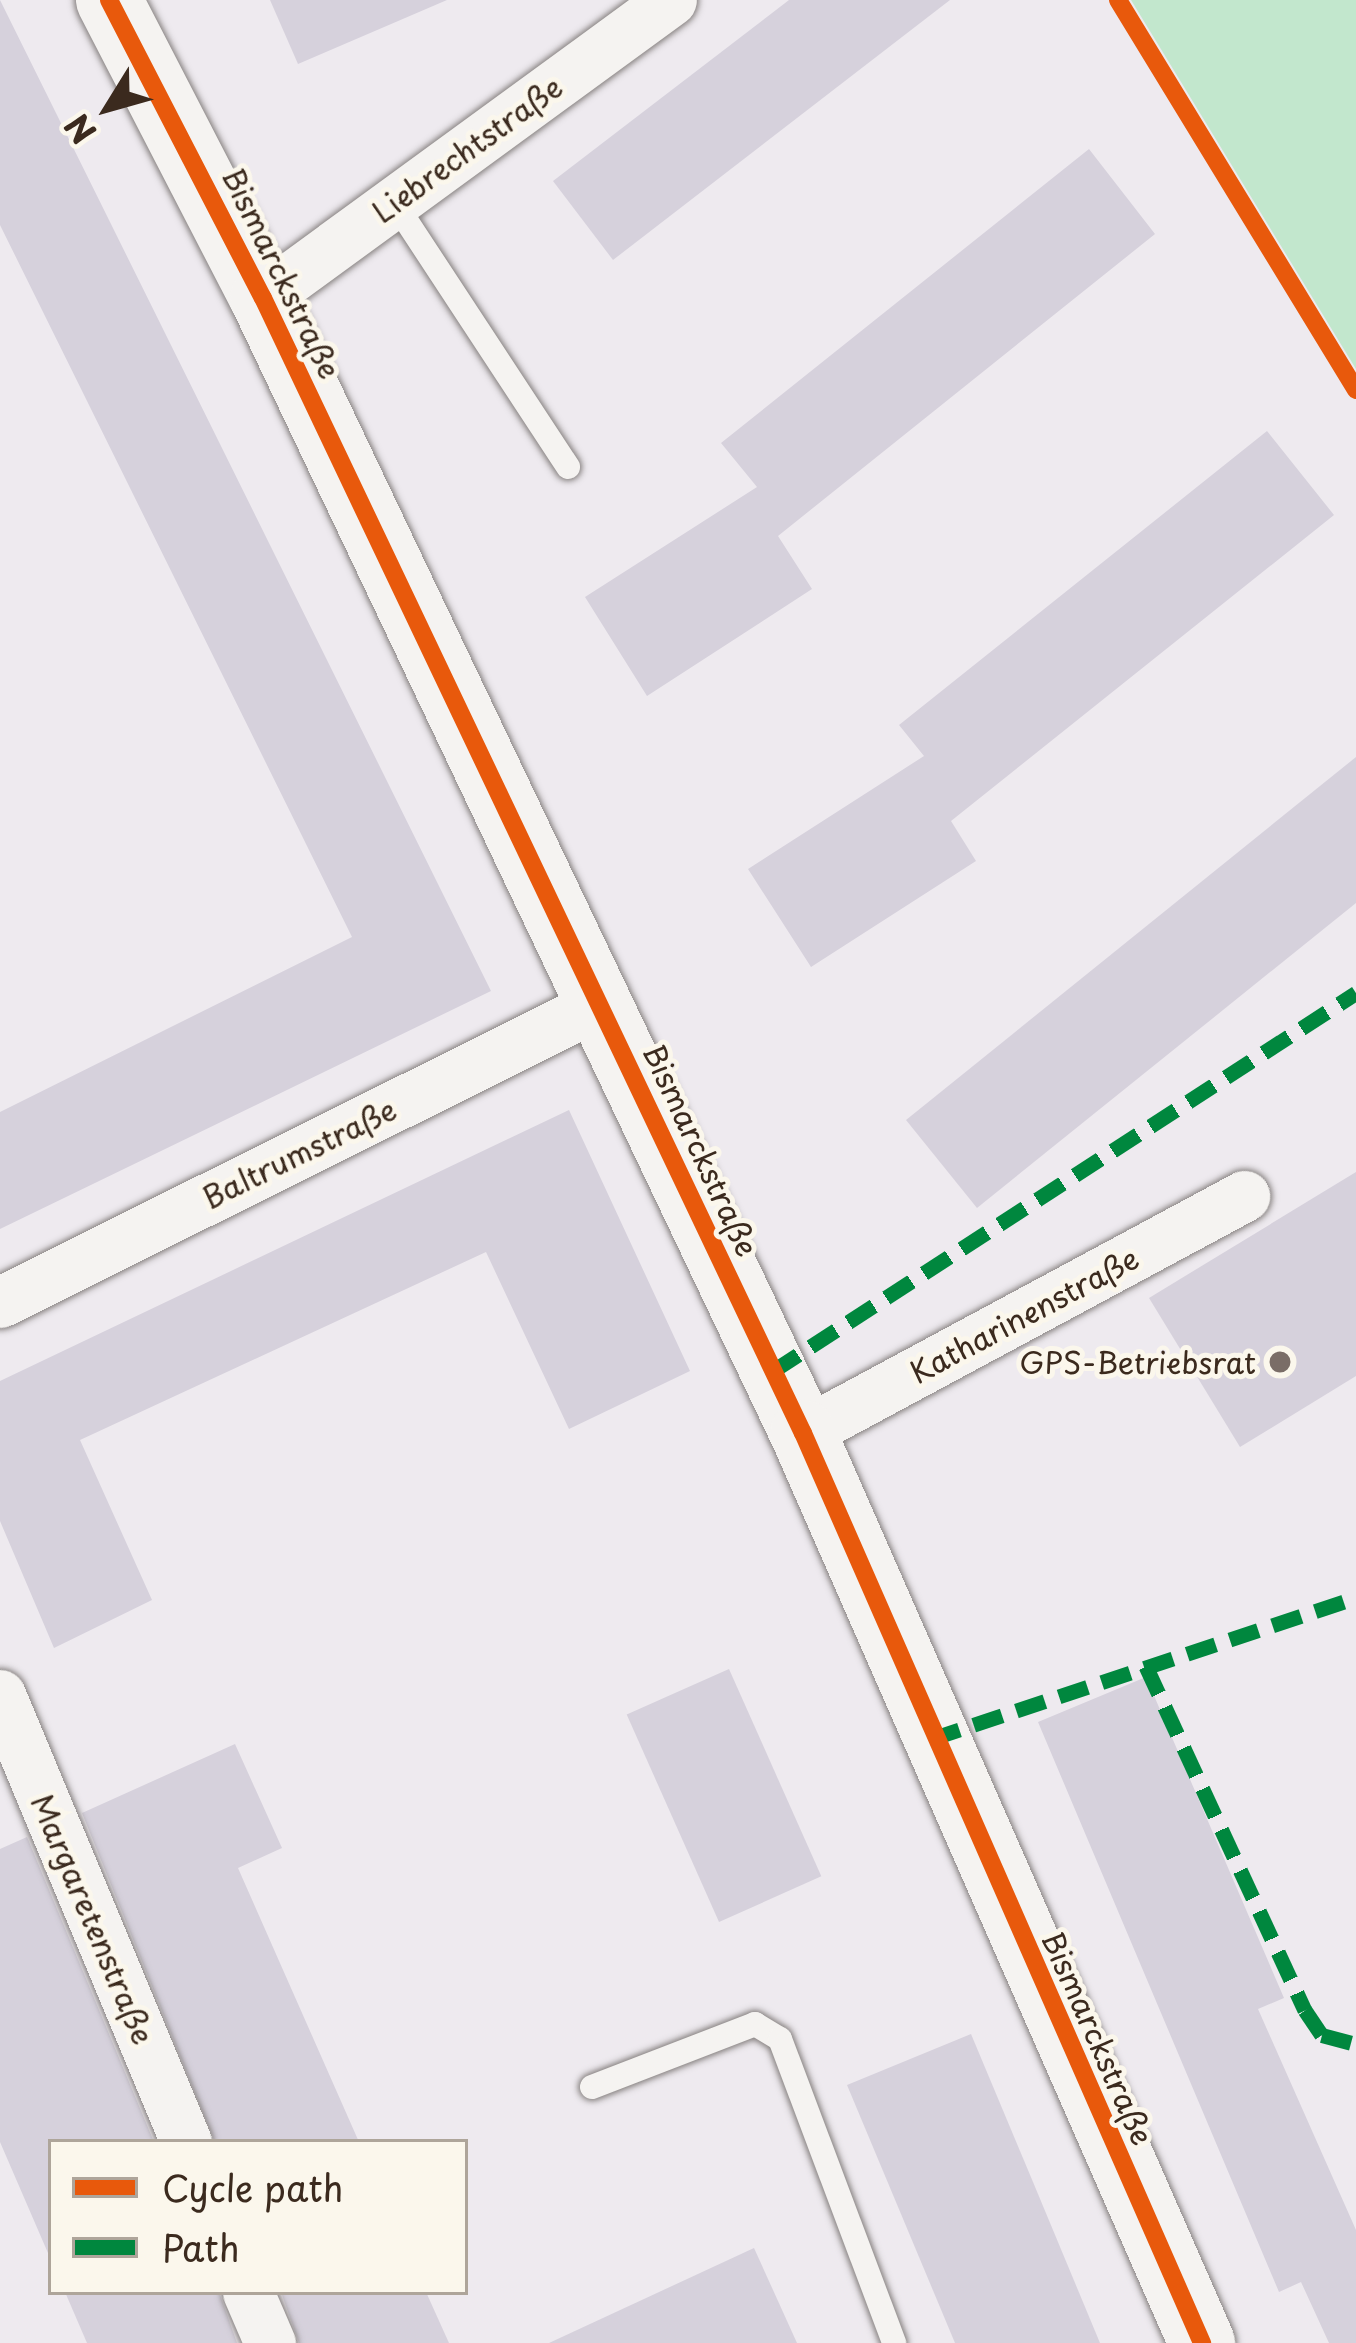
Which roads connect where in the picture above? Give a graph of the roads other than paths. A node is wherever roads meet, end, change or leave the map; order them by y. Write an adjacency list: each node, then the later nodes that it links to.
1 (110, 0): 4 (main road, Bismarckstraße)
2 (671, 0): 3 (street, Liebrechtstraße)
3 (394, 202): 4 (street, Liebrechtstraße); 5 (lane)
4 (263, 298): 6 (main road, Bismarckstraße)
5 (568, 467)
6 (598, 1004): 8 (street, Baltrumstraße); 9 (main road, Bismarckstraße)
7 (1244, 1196): 9 (street, Katharinenstraße)
8 (0, 1302)
9 (803, 1432): 16 (main road, Bismarckstraße)
10 (0, 1695): 12 (street, Margaretenstraße)
11 (592, 2087): 15 (lane)
12 (185, 2139)
13 (249, 2295): 14 (street)
14 (270, 2343)
15 (894, 2343)
16 (1202, 2343)

